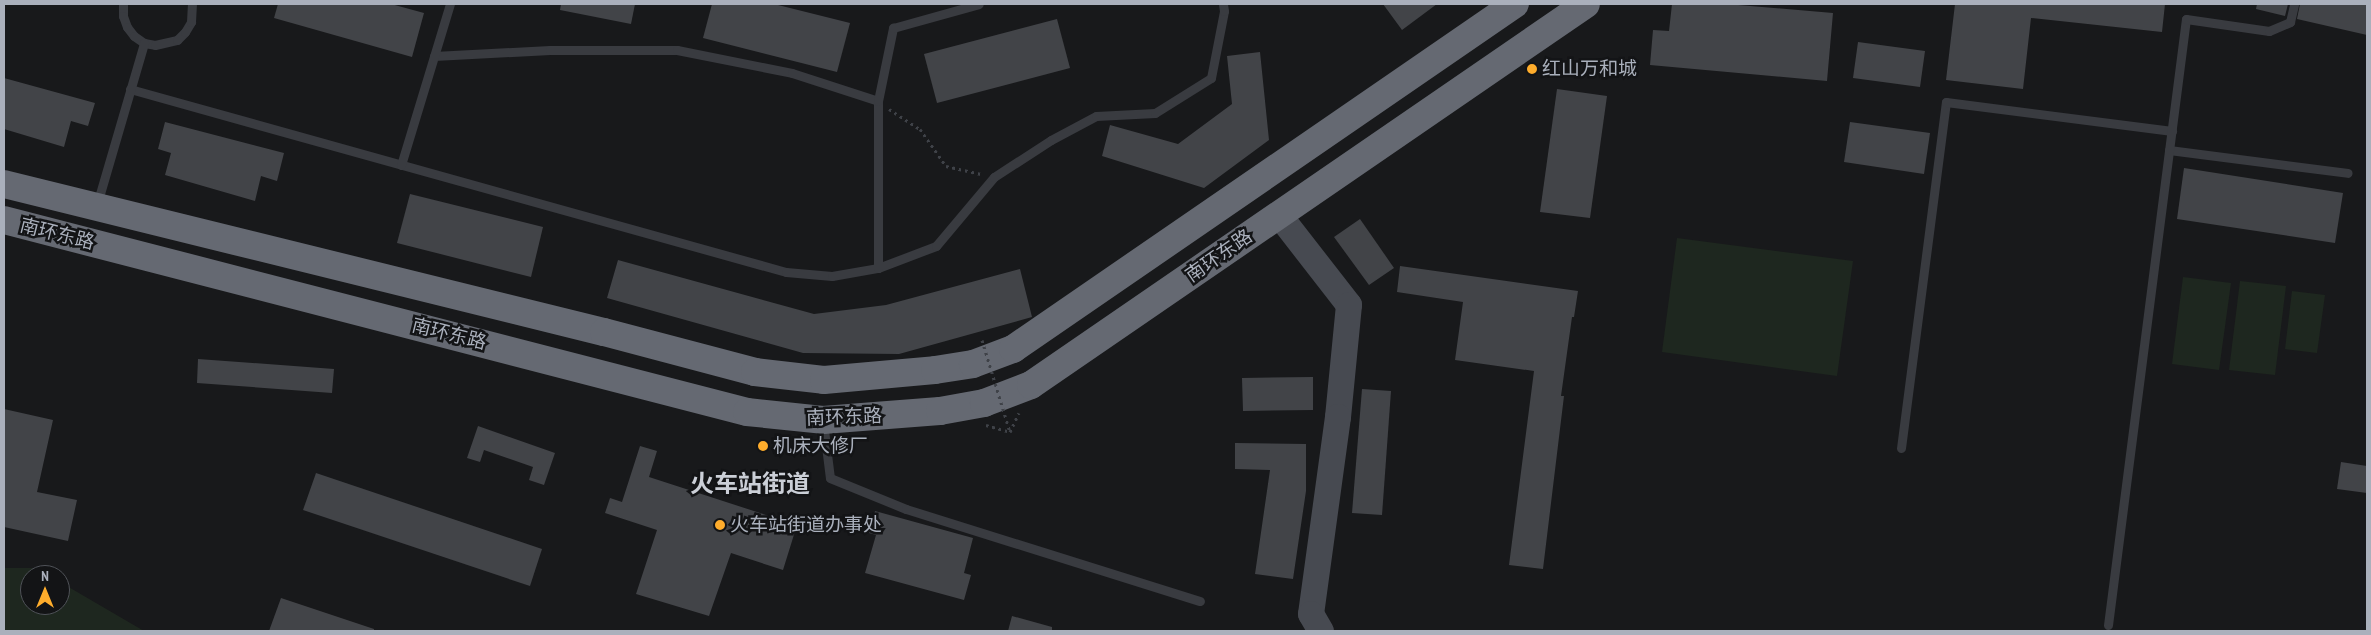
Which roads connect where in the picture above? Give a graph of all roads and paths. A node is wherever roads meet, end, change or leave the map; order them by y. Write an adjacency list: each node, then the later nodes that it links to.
1 (123, 4): 9 (lane)
2 (192, 4): 9 (lane)
3 (450, 4): 10 (lane)
4 (979, 4): 12 (lane)
5 (1223, 4): 17 (lane)
6 (1515, 4): 19 (highway, 南环东路)
7 (1586, 4): 20 (highway, 南环东路)
8 (2294, 4): 13 (lane)
9 (144, 42): 11 (lane)
10 (434, 56): 12 (lane); 15 (lane)
11 (130, 89): 15 (lane); 19 (lane)
12 (878, 102): 17 (path); 22 (lane)
13 (2172, 131): 14 (lane); 26 (lane)
14 (2169, 150): 16 (lane); 28 (lane)
15 (401, 164): 22 (lane)
16 (2348, 173)
17 (994, 177): 22 (lane)
18 (4, 184): 19 (highway, 南环东路)
19 (96, 207)
20 (1279, 215): 24 (highway, 南环东路); 29 (street)
21 (4, 220): 24 (highway, 南环东路)
22 (878, 268)
23 (982, 340): 25 (path, bridge)
24 (823, 420): 27 (lane)
25 (1010, 432)
26 (1901, 448)
27 (1200, 602)
28 (2108, 624)
29 (1321, 631)

